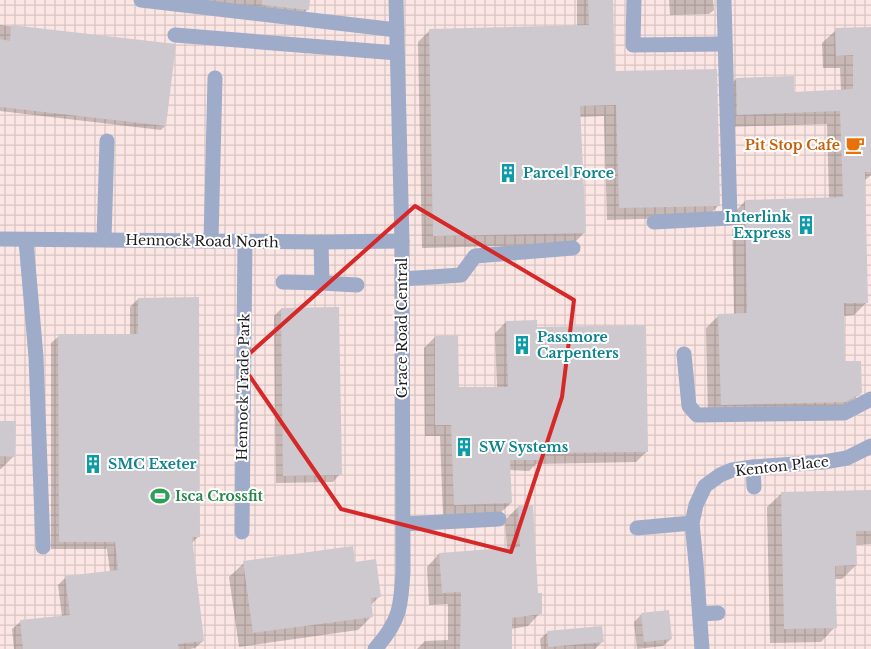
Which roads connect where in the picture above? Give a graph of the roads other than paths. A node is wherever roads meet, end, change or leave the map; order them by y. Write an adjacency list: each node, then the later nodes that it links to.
1 (141, 0): 5 (street)
2 (396, 0): 6 (street, Grace Road Central)
3 (634, 0): 8 (street)
4 (724, 0): 8 (street)
5 (167, 2): 6 (street)
6 (397, 30): 9 (street, Grace Road Central)
7 (175, 35): 9 (street)
8 (724, 44): 12 (street)
9 (397, 53): 17 (street, Grace Road Central)
10 (215, 78): 16 (street)
11 (107, 141): 13 (street)
12 (654, 222)
13 (104, 239): 15 (street, Hennock Road North); 16 (street, Hennock Road North)
14 (1, 240): 15 (street, Hennock Road North)
15 (26, 241): 35 (street)
16 (211, 241): 18 (street, Hennock Road North)
17 (402, 241): 19 (street, Hennock Road North); 21 (street, Grace Road Central)
18 (245, 242): 19 (street, Hennock Road North); 34 (street, Hennock Trade Park)
19 (322, 242): 23 (street)
20 (573, 248): 21 (street)
21 (402, 279): 32 (street, Grace Road Central)
22 (283, 282): 23 (street)
23 (322, 283): 24 (street)
24 (357, 285)
25 (684, 354): 26 (street)
26 (871, 399)
27 (871, 446): 28 (street, Kenton Place)
28 (752, 467): 29 (street); 31 (street, Kenton Place)
29 (754, 487)
30 (499, 519): 32 (street)
31 (692, 523): 33 (street); 37 (street, Kenton Place)
32 (403, 524): 38 (street, Grace Road Central)
33 (637, 528)
34 (242, 532)
35 (43, 546)
36 (718, 613): 37 (street)
37 (700, 614): 39 (street, Kenton Place)
38 (375, 649)
39 (702, 649)

